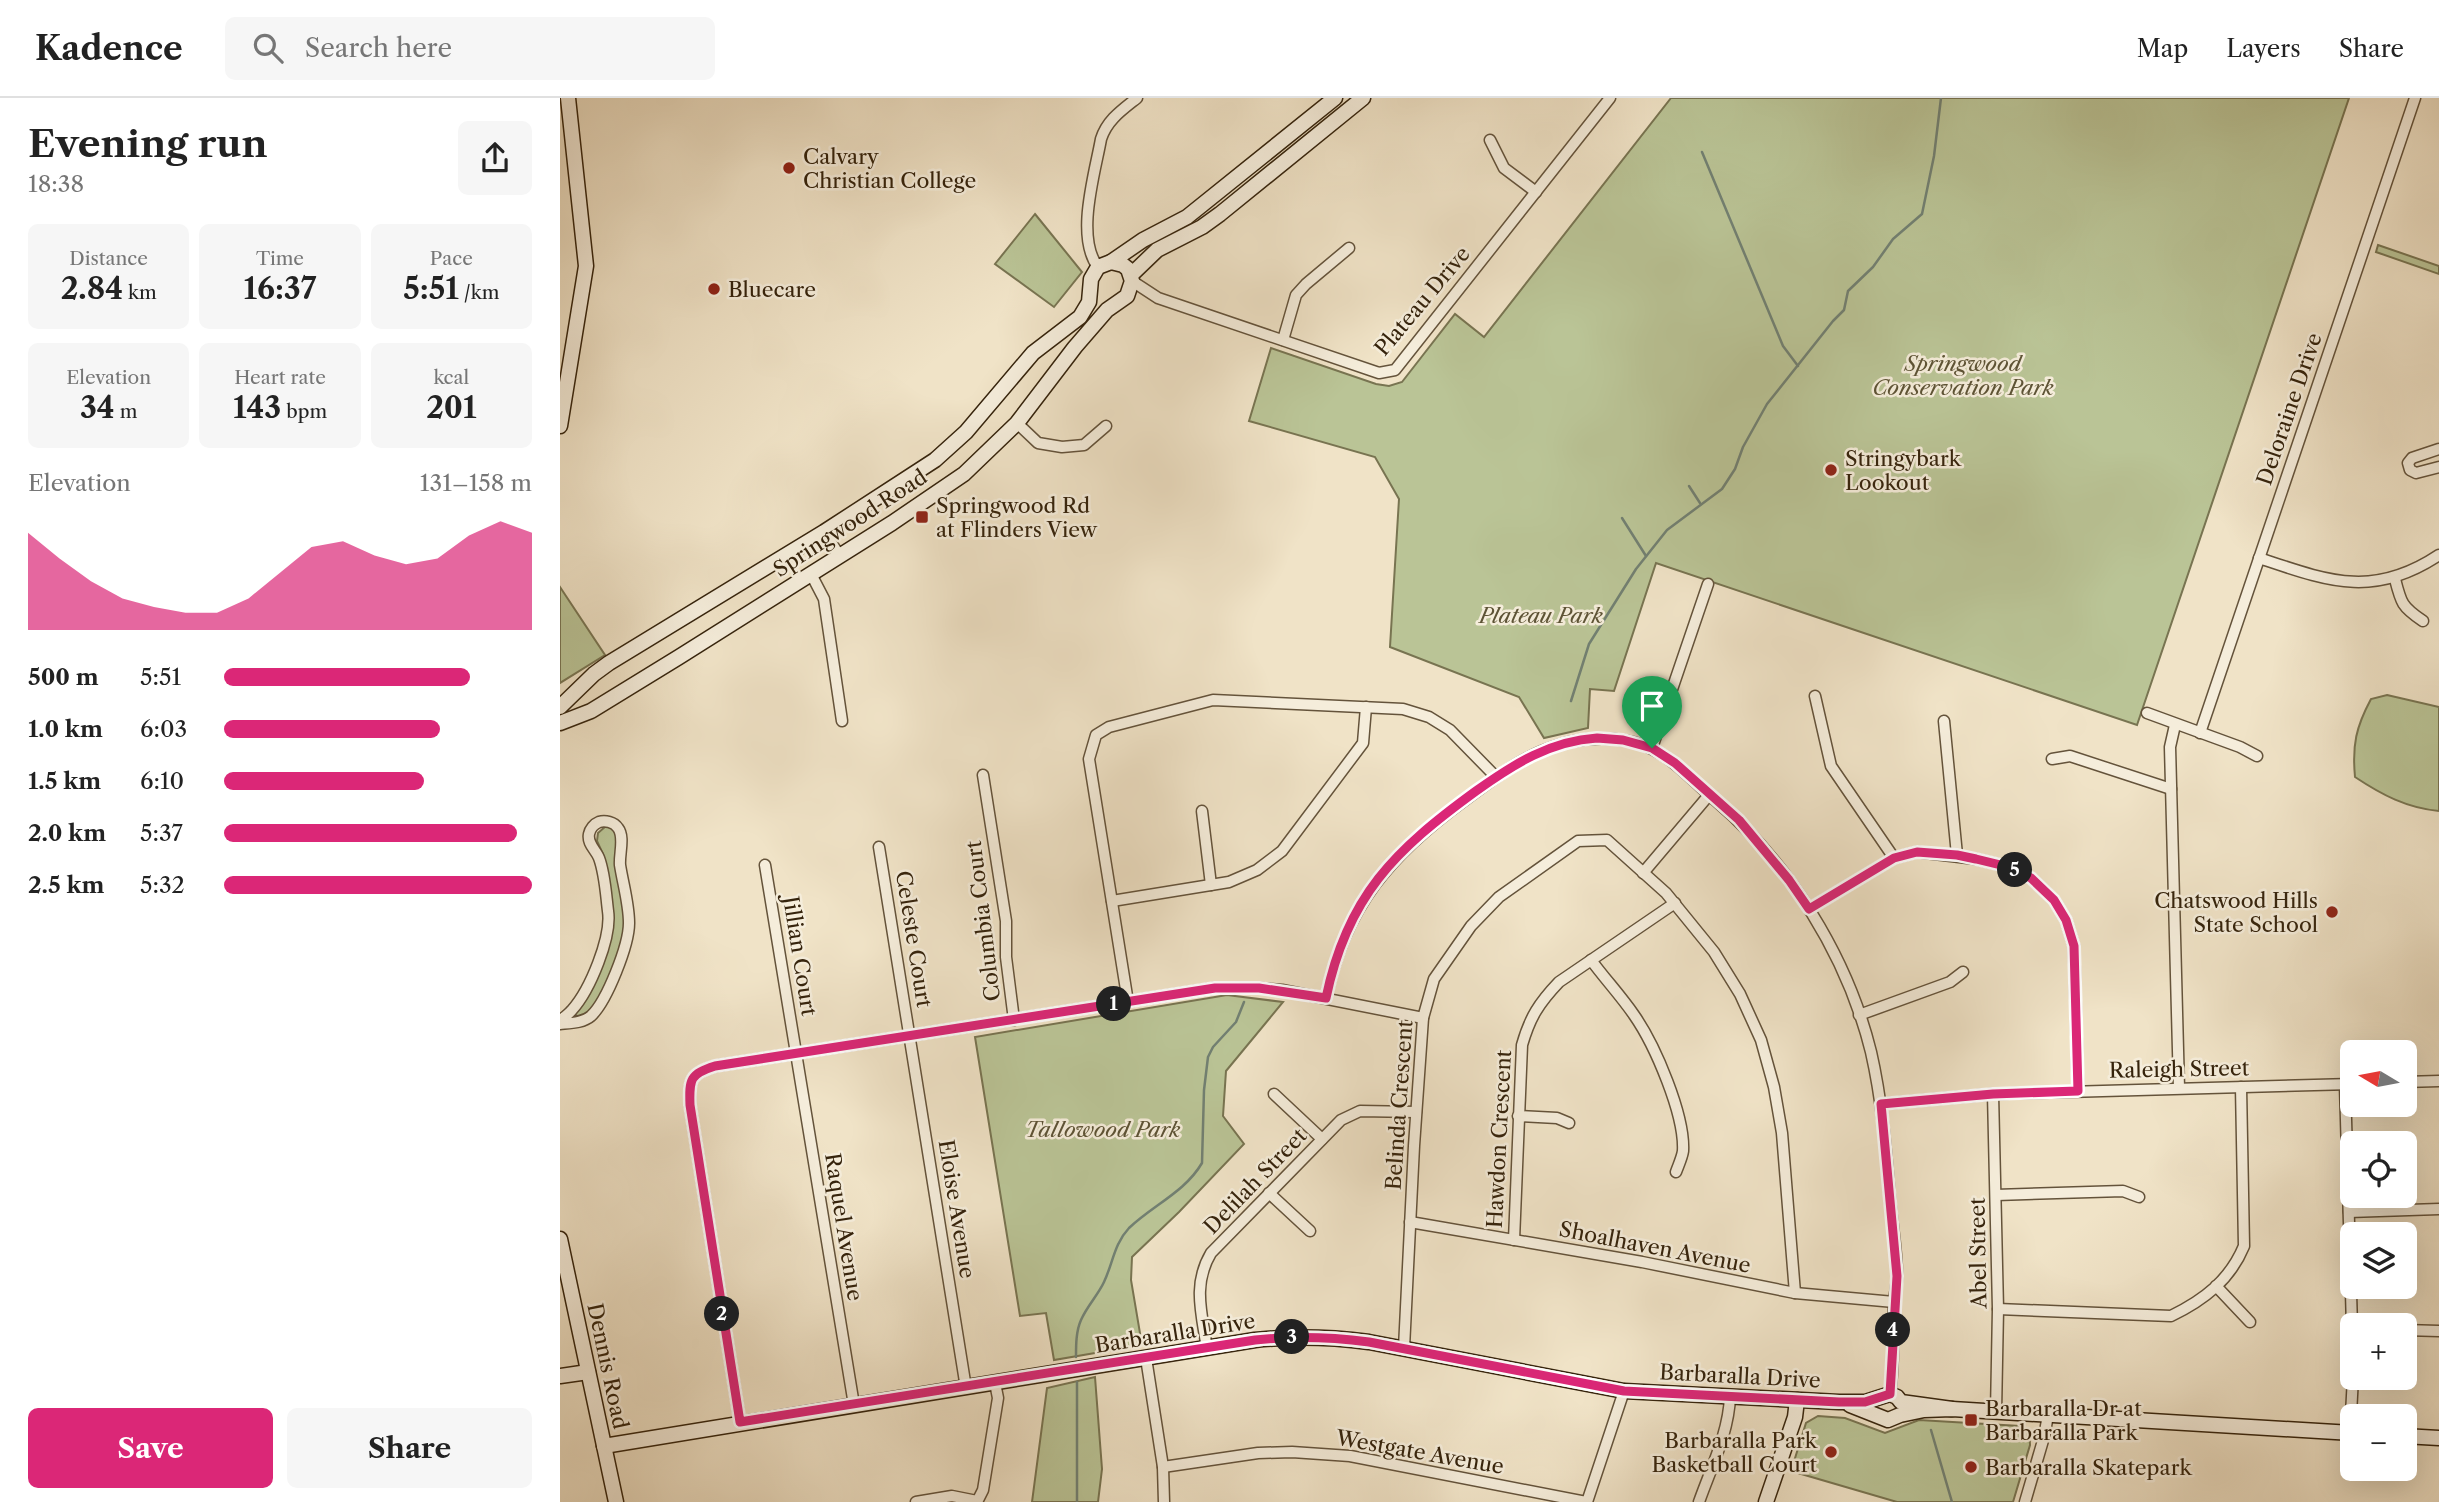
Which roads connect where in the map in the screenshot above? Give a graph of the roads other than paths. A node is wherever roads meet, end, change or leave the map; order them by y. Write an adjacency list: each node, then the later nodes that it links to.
1 (568, 98): 7 (street)
2 (1137, 98): 11 (street)
3 (1335, 98): 11 (street)
4 (1363, 98): 12 (street)
5 (1610, 98): 9 (street, Plateau Drive)
6 (2414, 98): 25 (street, Deloraine Drive)
7 (565, 119): 18 (street)
8 (1490, 140): 9 (street)
9 (1535, 192): 16 (street, Plateau Drive)
10 (1349, 248): 16 (street)
11 (1104, 264): 12 (street); 13 (street)
12 (1132, 278): 14 (street, Plateau Drive); 15 (street)
13 (1091, 285): 15 (street); 22 (street, Springwood Road)
14 (1158, 298): 15 (street, Plateau Drive); 16 (street, Plateau Drive)
15 (1122, 299): 17 (street, Springwood Road)
16 (1283, 340)
17 (1017, 423): 19 (street); 24 (street, Springwood Road)
18 (560, 426)
19 (1106, 426)
20 (2439, 449): 21 (street)
21 (2439, 467)
22 (824, 532): 24 (street); 30 (street, Springwood Road)
23 (2439, 555): 27 (street)
24 (840, 556): 26 (street, Springwood Road)
25 (2259, 558): 27 (street); 40 (street, Deloraine Drive)
26 (811, 574): 36 (street); 38 (street, Springwood Road)
27 (2395, 579): 29 (street)
28 (1708, 584): 41 (street)
29 (2423, 621)
30 (581, 688): 32 (street); 33 (street, Springwood Road)
31 (1815, 696): 51 (street)
32 (560, 699)
33 (560, 707)
34 (1366, 707): 45 (street); 54 (street); 55 (street)
35 (2147, 713): 39 (street)
36 (842, 721)
37 (1944, 721): 50 (street)
38 (560, 723)
39 (2175, 725): 40 (street); 46 (street)
40 (2200, 733): 42 (street)
41 (1652, 748): 45 (street); 47 (street)
42 (2257, 756)
43 (2052, 759): 46 (street)
44 (983, 775): 64 (street, Columbia Court)
45 (1496, 777): 60 (street)
46 (2171, 789): 72 (street)
47 (1709, 795): 53 (street); 57 (street)
48 (1202, 811): 54 (street)
49 (879, 847): 66 (street, Celeste Court)
50 (1957, 855): 51 (street); 73 (street)
51 (1894, 858): 57 (street)
52 (765, 864): 67 (street, Jillian Court)
53 (1643, 873): 56 (street, Belinda Crescent); 63 (street, Belinda Crescent)
54 (1211, 885): 55 (street)
55 (1112, 901): 61 (street)
56 (1675, 903): 58 (street, Hawdon Crescent); 93 (street, Belinda Crescent)
57 (1809, 909): 62 (street)
58 (1591, 960): 78 (street, Hawdon Crescent); 82 (street)
59 (1963, 972): 62 (street)
60 (1326, 998): 61 (street); 63 (street)
61 (1128, 1002): 64 (street)
62 (1859, 1015): 76 (street)
63 (1423, 1017): 77 (street, Belinda Crescent)
64 (1014, 1020): 66 (street)
65 (560, 1022): 65 (street)
66 (910, 1037): 67 (street); 106 (street, Eloise Avenue)
67 (797, 1054): 112 (street, Raquel Avenue); 115 (street)
68 (2439, 1081): 69 (street)
69 (2417, 1082)
70 (2340, 1085): 71 (street, Raleigh Street)
71 (2241, 1087): 72 (street, Raleigh Street); 92 (street)
72 (2179, 1088): 73 (street, Raleigh Street)
73 (2078, 1091): 75 (street, Raleigh Street)
74 (1274, 1094): 81 (street)
75 (1993, 1094): 76 (street, Raleigh Street); 84 (street, Abel Street)
76 (1881, 1104): 94 (street)
77 (1416, 1112): 81 (street, Delilah Street); 88 (street, Belinda Crescent)
78 (1518, 1116): 80 (street); 90 (street, Hawdon Crescent)
79 (2348, 1117): 87 (street)
80 (1569, 1123)
81 (1322, 1139): 83 (street, Delilah Street)
82 (1676, 1172)
83 (1269, 1194): 89 (street); 101 (street, Delilah Street)
84 (1996, 1195): 85 (street); 95 (street, Abel Street)
85 (2139, 1197)
86 (2439, 1209): 87 (street)
87 (2349, 1212): 96 (street)
88 (1410, 1222): 90 (street, Shoalhaven Avenue); 100 (street, Belinda Crescent)
89 (1310, 1231)
90 (1514, 1240): 93 (street, Shoalhaven Avenue)
91 (560, 1243): 103 (street, Dennis Road)
92 (2216, 1286): 95 (street); 97 (street)
93 (1795, 1293): 94 (street, Shoalhaven Avenue)
94 (1894, 1302): 111 (street)
95 (1998, 1309): 113 (street, Abel Street)
96 (2352, 1313)
97 (2250, 1322)
98 (2417, 1330): 99 (street)
99 (2439, 1331)
100 (1404, 1348): 101 (street, Barbaralla Drive); 107 (street, Barbaralla Drive)
101 (1207, 1349): 102 (street, Barbaralla Drive)
102 (1146, 1358): 105 (street, Barbaralla Drive); 120 (street)
103 (588, 1372): 104 (street); 119 (street, Dennis Road)
104 (560, 1376)
105 (995, 1383): 106 (street, Barbaralla Drive); 121 (street)
106 (966, 1388): 112 (street, Barbaralla Drive)
107 (1624, 1391): 108 (street, Barbaralla Drive); 125 (street)
108 (1730, 1396): 109 (street, Barbaralla Drive); 126 (street)
109 (1797, 1400): 110 (street, Barbaralla Drive); 127 (street)
110 (1839, 1402): 111 (street, Barbaralla Drive); 111 (street, Barbaralla Drive)
111 (1893, 1402): 113 (street, Barbaralla Drive)
112 (854, 1405): 115 (street, Barbaralla Drive)
113 (1996, 1412): 114 (street, Barbaralla Drive)
114 (2048, 1415): 116 (street, Barbaralla Drive); 128 (street)
115 (740, 1422): 119 (street, Barbaralla Drive)
116 (2340, 1432)
117 (2417, 1437): 118 (street)
118 (2439, 1438)
119 (604, 1446): 122 (street, Dennis Road)
120 (1163, 1467): 124 (street); 125 (street, Westgate Avenue)
121 (977, 1501): 123 (street)
122 (616, 1502)
123 (916, 1502)
124 (1164, 1502)
125 (1586, 1502)
126 (1699, 1502)
127 (1766, 1502)
128 (2025, 1502)

